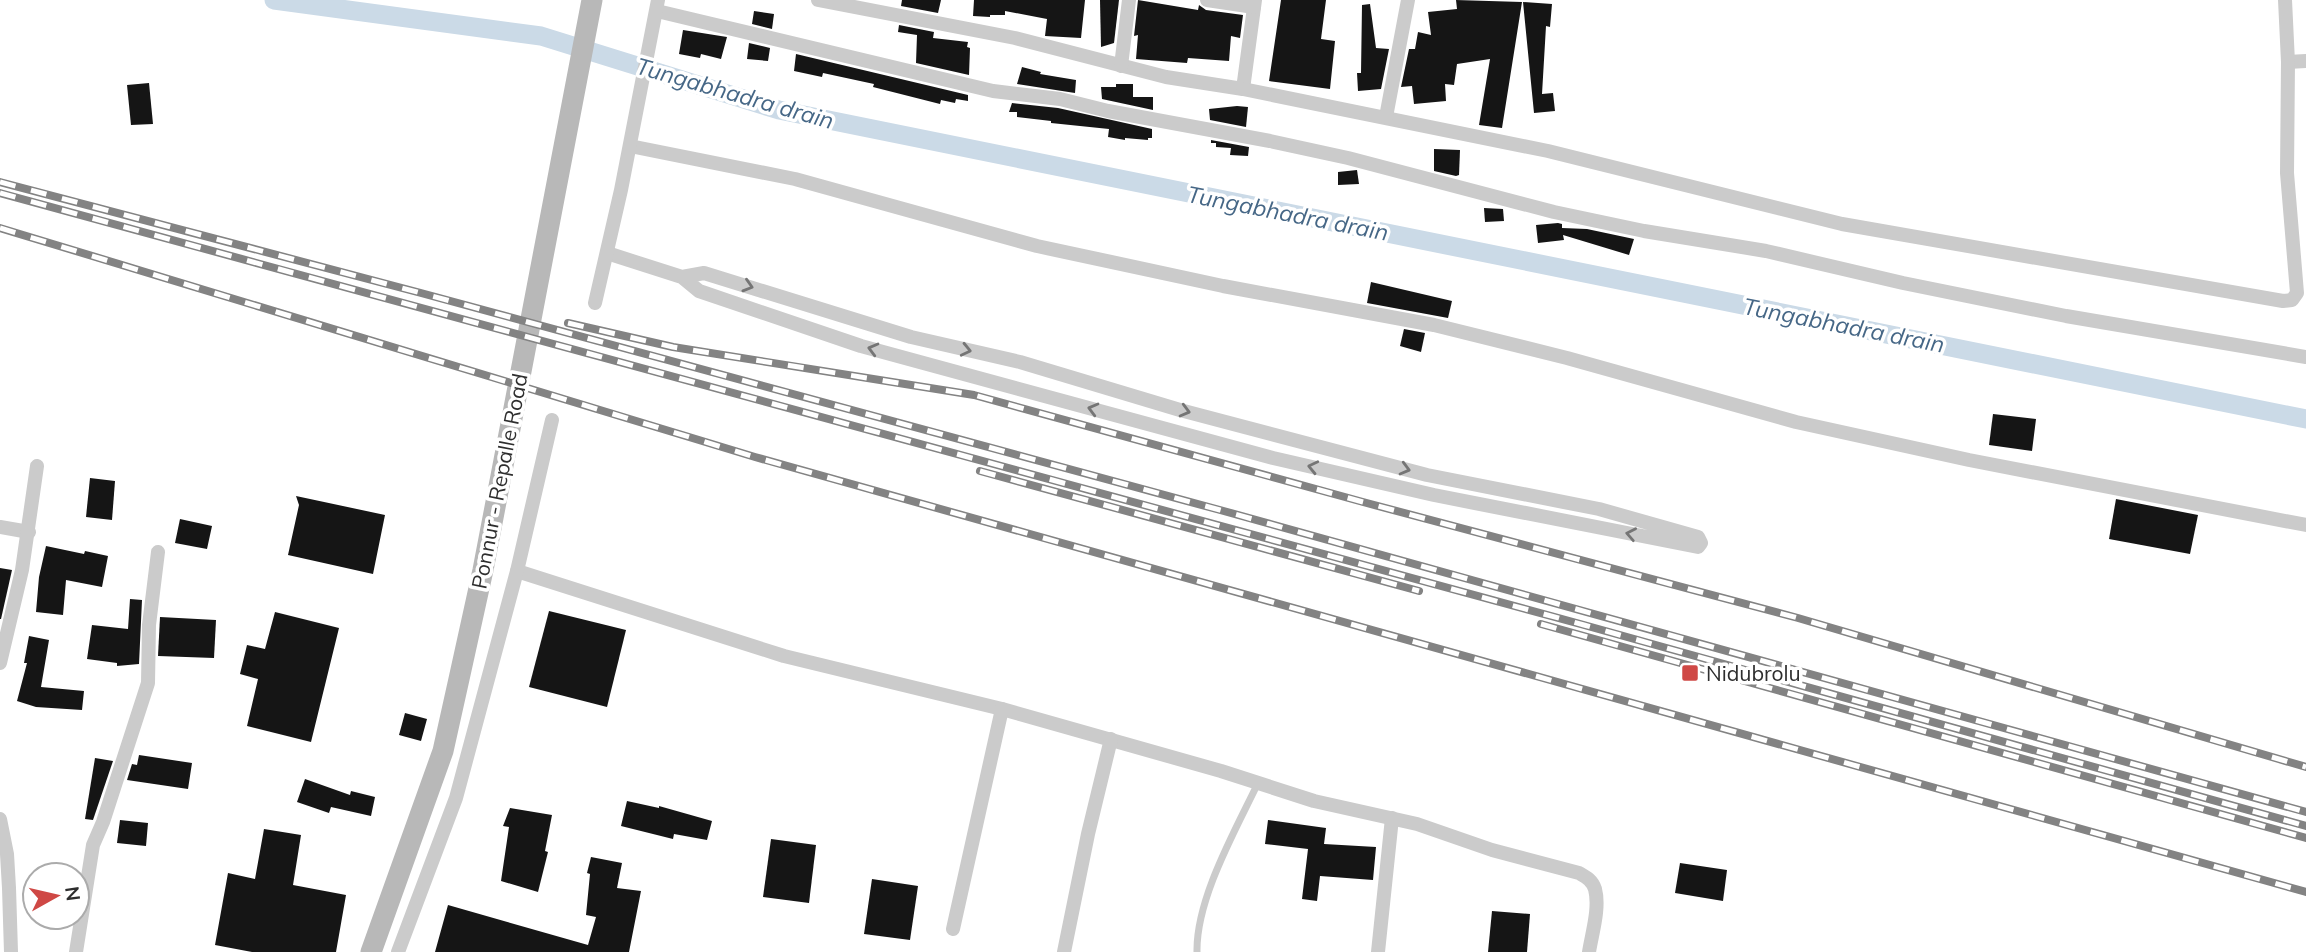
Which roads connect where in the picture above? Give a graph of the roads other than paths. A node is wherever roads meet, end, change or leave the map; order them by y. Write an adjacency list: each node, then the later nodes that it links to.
1 (592, 0): 43 (main road, Ponnur - Repalle Road)
2 (818, 0): 11 (street)
3 (1129, 0): 11 (street)
4 (1207, 0): 7 (street)
5 (1408, 0): 13 (street)
6 (2285, 0): 10 (street)
7 (1255, 3): 12 (street)
8 (657, 10): 14 (street); 20 (street)
9 (2306, 61): 10 (street)
10 (2288, 62): 13 (street)
11 (1121, 66): 12 (street)
12 (1243, 89): 13 (street)
13 (1386, 117)
14 (630, 146): 15 (street); 29 (street)
15 (607, 253): 16 (street); 17 (street)
16 (682, 277): 18 (street, one-way to 18); 19 (street)
17 (595, 303)
18 (850, 318): 19 (street); 21 (street, one-way to 21)
19 (843, 340): 22 (street, one-way to 19)
20 (2306, 357)
21 (1005, 358): 22 (street); 23 (street)
22 (997, 383): 25 (street, one-way to 22)
23 (1158, 403): 25 (street); 27 (street, one-way to 27)
24 (552, 420): 33 (street)
25 (1151, 425): 28 (street, one-way to 25)
26 (37, 466): 31 (street)
27 (1438, 477): 28 (street); 28 (street, one-way to 28)
28 (1434, 495)
29 (2306, 525)
30 (0, 527): 31 (street)
31 (29, 532): 34 (street)
32 (158, 552): 42 (street)
33 (517, 571): 35 (street); 44 (street)
34 (0, 663)
35 (1002, 709): 36 (street); 40 (street)
36 (1111, 739): 37 (street); 45 (street)
37 (1258, 783): 38 (street); 46 (lane)
38 (1392, 818): 47 (street); 48 (street)
39 (0, 819): 41 (street)
40 (953, 929)
41 (10, 952)
42 (76, 952)
43 (370, 952)
44 (398, 952)
45 (1064, 952)
46 (1197, 952)
47 (1378, 952)
48 (1589, 952)

